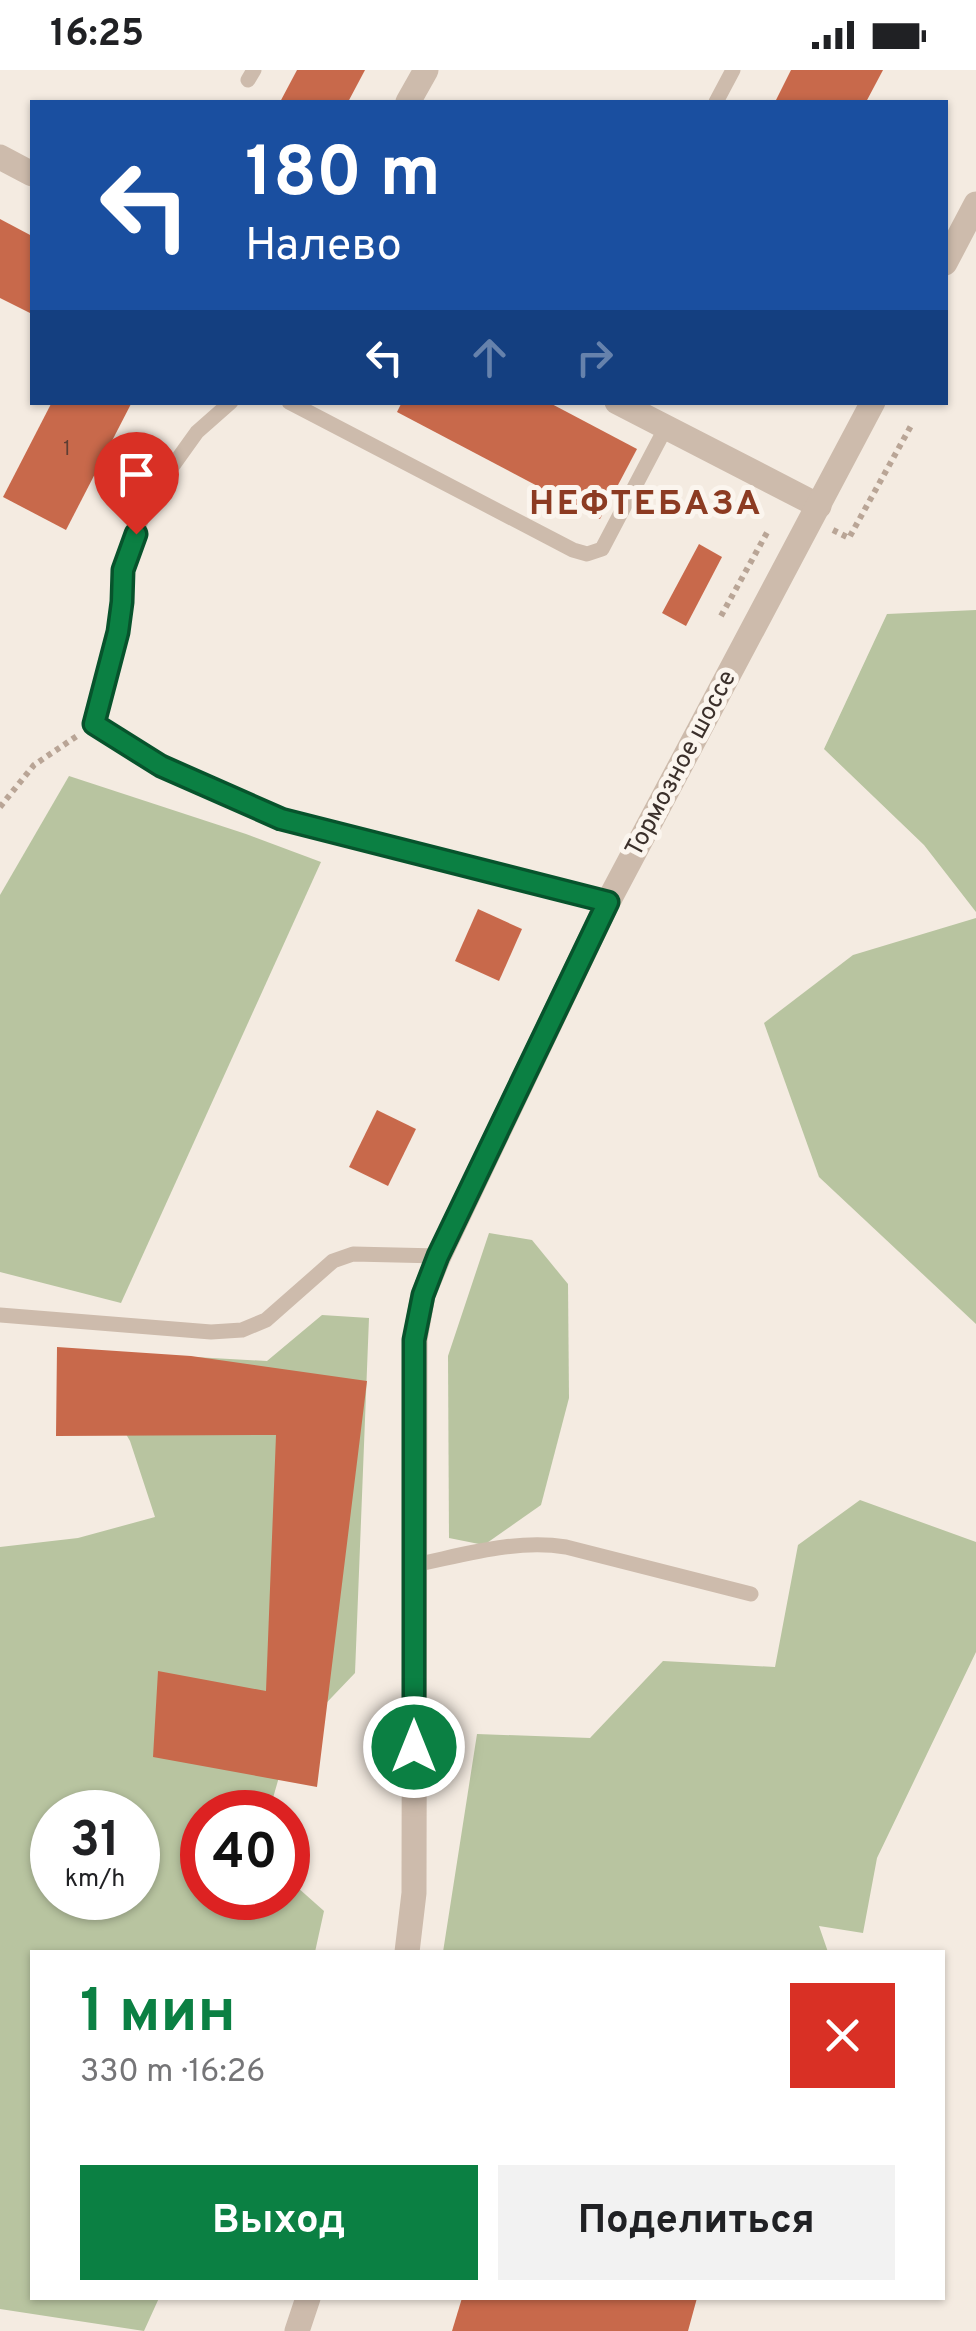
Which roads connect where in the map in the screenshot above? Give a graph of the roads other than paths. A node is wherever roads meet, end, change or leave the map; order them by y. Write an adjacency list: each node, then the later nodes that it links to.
1 (426, 70): 3 (street)
2 (732, 70): 4 (lane)
3 (409, 100)
4 (717, 100)
5 (0, 157): 6 (street)
6 (30, 173)
7 (976, 204): 8 (street)
8 (948, 258)
9 (227, 405): 15 (lane)
10 (295, 405): 13 (lane)
11 (622, 405): 13 (street)
12 (871, 405): 14 (street, Тормозное шоссе)
13 (666, 429): 14 (street)
14 (819, 506): 15 (street, Тормозное шоссе)
15 (608, 902): 16 (street, Тормозное шоссе)
16 (438, 1256): 17 (lane); 18 (street, Тормозное шоссе)
17 (0, 1316)
18 (414, 1564): 19 (lane); 20 (street, Тормозное шоссе)
19 (750, 1594)
20 (407, 1950)
21 (307, 2300): 22 (street)
22 (298, 2331)

